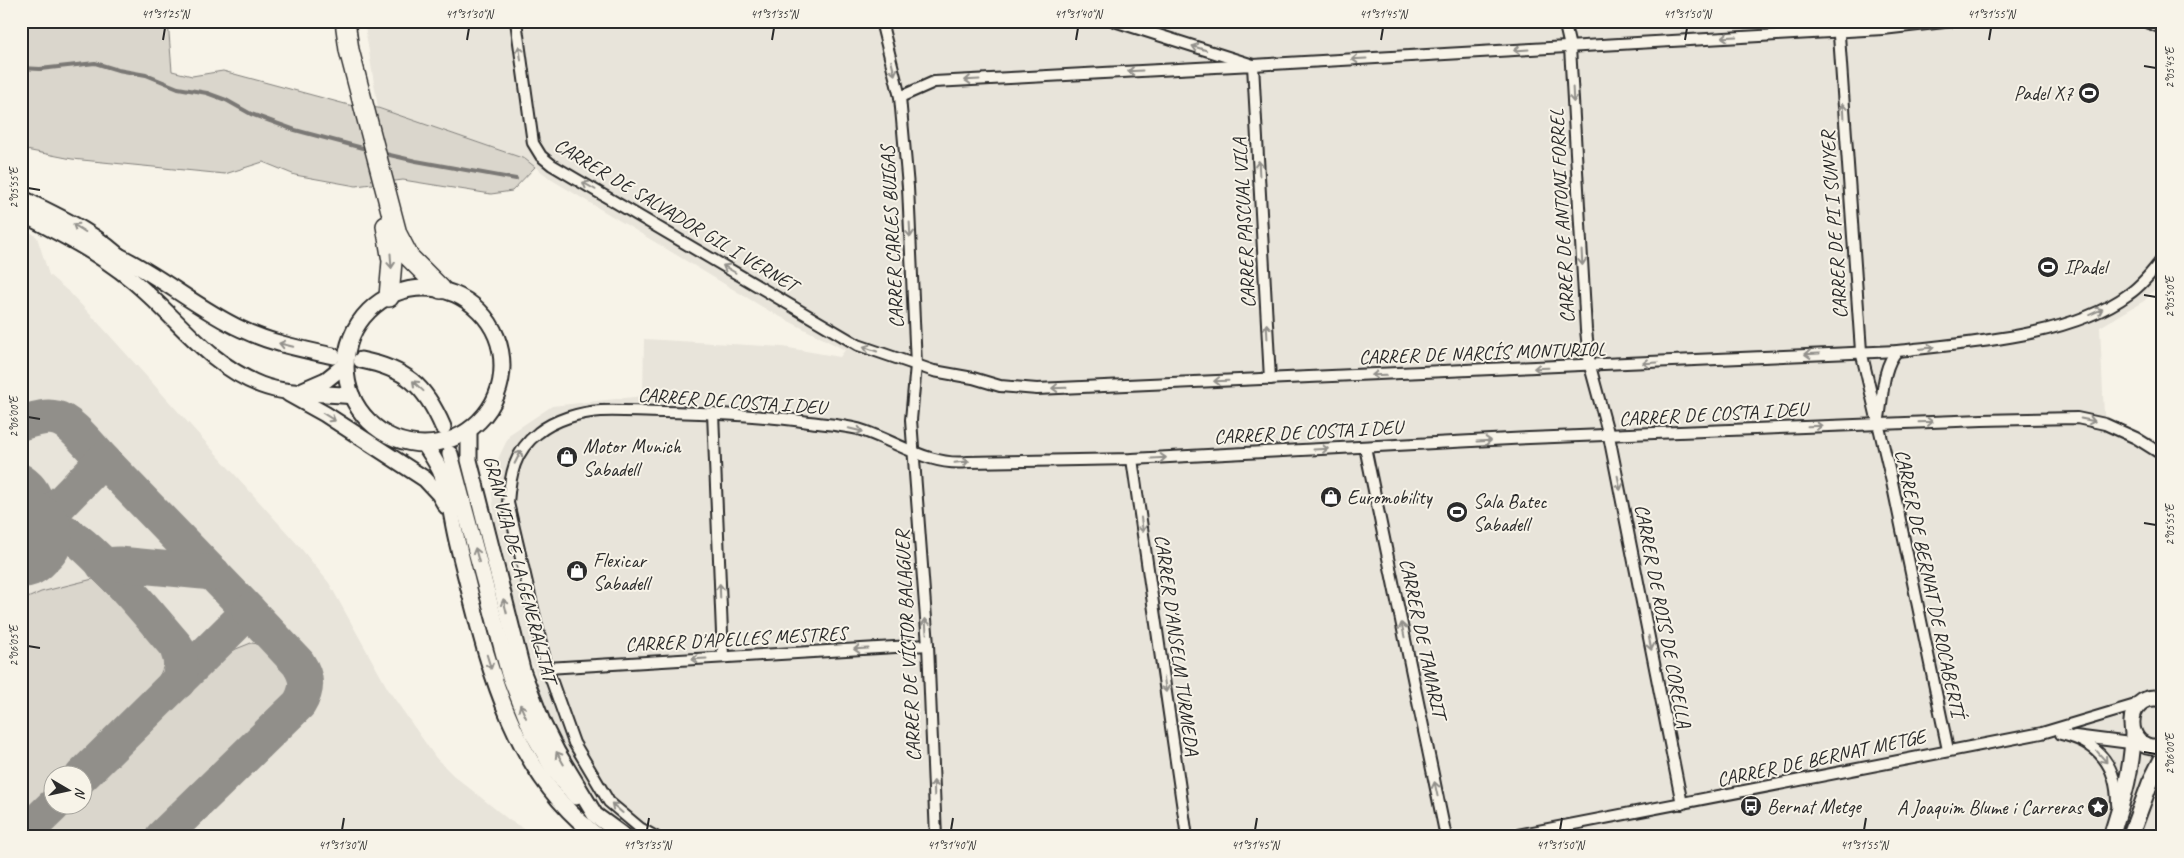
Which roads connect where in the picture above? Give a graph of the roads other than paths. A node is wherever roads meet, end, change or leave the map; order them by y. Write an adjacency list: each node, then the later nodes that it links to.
1 (333, 21): 14 (highway)
2 (345, 21): 14 (highway)
3 (516, 21): 27 (street, CARRER DE SALVADOR GIL I VERNET, one-way to 3)
4 (881, 21): 13 (street, CARRER CARLES BUIGAS, one-way to 13)
5 (1114, 21): 12 (street, one-way to 5)
6 (1564, 21): 11 (street, CARRER DE ANTONI FORREL)
7 (1952, 21): 9 (street)
8 (2145, 21): 10 (street)
9 (1838, 26): 11 (street, one-way to 11); 23 (street, CARRER DE PI I SUNYER, one-way to 9)
10 (2158, 27)
11 (1570, 47): 12 (street, one-way to 12); 28 (street, CARRER DE ANTONI FORREL, one-way to 28)
12 (1253, 65): 13 (street, one-way to 13); 29 (street, CARRER PASCUAL VILA, one-way to 12)
13 (900, 97): 27 (street, CARRER CARLES BUIGAS, one-way to 27)
14 (361, 113): 15 (highway)
15 (384, 196): 20 (highway); 21 (highway, one-way to 21)
16 (21, 198): 18 (street, one-way to 16)
17 (21, 213): 22 (street)
18 (119, 256): 22 (street); 25 (street, one-way to 18)
19 (2163, 258): 24 (street, CARRER DE NARCÍS MONTURIOL, one-way to 19)
20 (441, 289): 21 (street); 35 (street)
21 (389, 297): 25 (street)
22 (198, 343): 30 (street)
23 (1861, 351): 24 (street, CARRER DE NARCÍS MONTURIOL); 28 (street, CARRER DE NARCÍS MONTURIOL, one-way to 28); 33 (street, CARRER DE PI I SUNYER)
24 (1897, 351): 33 (street)
25 (340, 360): 30 (street); 31 (street)
26 (362, 360): 34 (street, one-way to 26)
27 (916, 365): 29 (street, CARRER DE NARCÍS MONTURIOL, one-way to 27); 39 (street, CARRER CARLES BUIGAS)
28 (1590, 366): 29 (street, CARRER DE NARCÍS MONTURIOL, one-way to 29); 36 (street, CARRER DE ANTONI FORREL)
29 (1270, 379)
30 (287, 393): 31 (street); 43 (street, one-way to 43)
31 (352, 396): 37 (street)
32 (712, 413): 39 (street, CARRER DE COSTA I DEU, one-way to 39); 45 (street, one-way to 32); 46 (street, CARRER DE COSTA I DEU, one-way to 32)
33 (1877, 424): 36 (street, CARRER DE COSTA I DEU, one-way to 33); 41 (street, CARRER DE COSTA I DEU, one-way to 41); 53 (street, CARRER DE BERNAT DE ROCABERTÍ)
34 (443, 427)
35 (469, 431): 37 (street); 56 (street, GRAN VIA DE LA GENERALITAT, one-way to 35)
36 (1609, 436): 38 (street, CARRER DE COSTA I DEU, one-way to 36); 55 (street, CARRER DE ROIS DE CORELLA, one-way to 55)
37 (425, 445): 43 (street)
38 (1365, 446): 42 (street, CARRER DE COSTA I DEU, one-way to 38); 63 (street, CARRER DE TAMARIT, one-way to 38)
39 (915, 452): 42 (street, CARRER DE COSTA I DEU, one-way to 42); 44 (street, CARRER DE VÍCTOR BALAGUER, one-way to 39)
40 (450, 454): 56 (street, one-way to 40)
41 (2163, 455)
42 (1132, 459): 62 (street, CARRER D'ANSELM TURMEDA, one-way to 62)
43 (450, 513): 58 (street, one-way to 58)
44 (928, 645): 45 (street, CARRER D'APELLES MESTRES, one-way to 45); 61 (street, CARRER DE VÍCTOR BALAGUER, one-way to 44)
45 (723, 657): 46 (street, CARRER D'APELLES MESTRES, one-way to 46)
46 (547, 668): 60 (street, one-way to 46)
47 (2160, 696): 48 (street)
48 (2139, 704): 49 (street, CARRER DE BERNAT METGE); 51 (street)
49 (2042, 733): 50 (street); 53 (street, CARRER DE BERNAT METGE)
50 (2061, 734): 51 (street); 57 (street, one-way to 57)
51 (2137, 740): 52 (street); 57 (street)
52 (2163, 746)
53 (1948, 750): 55 (street, CARRER DE BERNAT METGE)
54 (2163, 757): 66 (street)
55 (1682, 804): 64 (street, CARRER DE BERNAT METGE)
56 (595, 815): 59 (street, GRAN VIA DE LA GENERALITAT)
57 (2118, 816): 65 (street)
58 (599, 837)
59 (625, 837)
60 (656, 837)
61 (936, 837)
62 (1187, 837)
63 (1446, 837)
64 (1507, 837)
65 (2111, 837)
66 (2130, 837)

